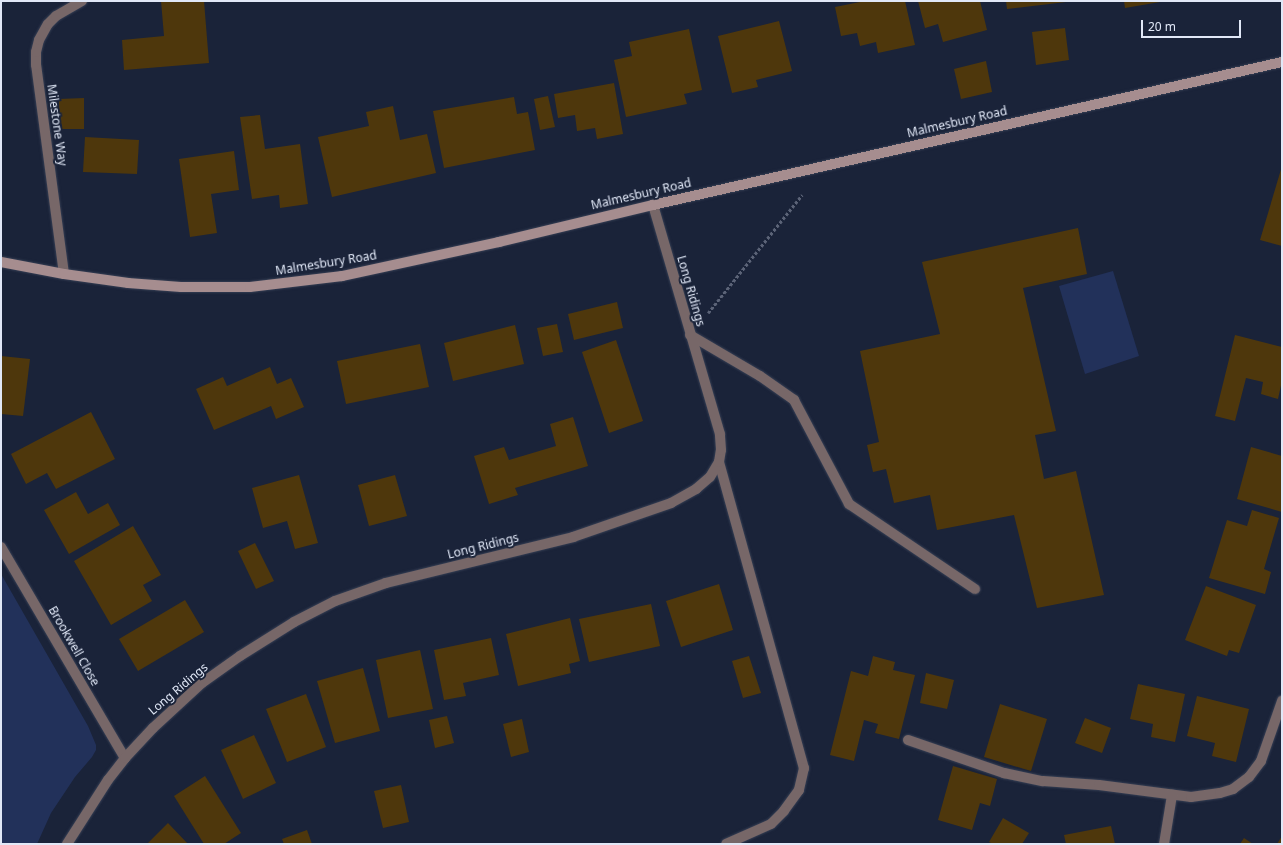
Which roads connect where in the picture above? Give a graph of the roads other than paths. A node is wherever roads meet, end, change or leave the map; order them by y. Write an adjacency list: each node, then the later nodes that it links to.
1 (82, 1): 5 (street, Milestone Way)
2 (1282, 62): 3 (main road, Malmesbury Road)
3 (653, 204): 5 (main road, Malmesbury Road); 6 (street, Long Ridings)
4 (1, 262): 5 (main road, Malmesbury Road)
5 (64, 274)
6 (690, 335): 7 (street, Long Ridings); 9 (street)
7 (719, 462): 12 (street, Long Ridings); 15 (street)
8 (1, 547): 12 (street, Brookwell Close)
9 (974, 589)
10 (1282, 701): 13 (street)
11 (908, 740): 13 (street)
12 (125, 758): 14 (street, Long Ridings)
13 (1172, 795): 16 (street)
14 (66, 844)
15 (726, 844)
16 (1164, 844)

